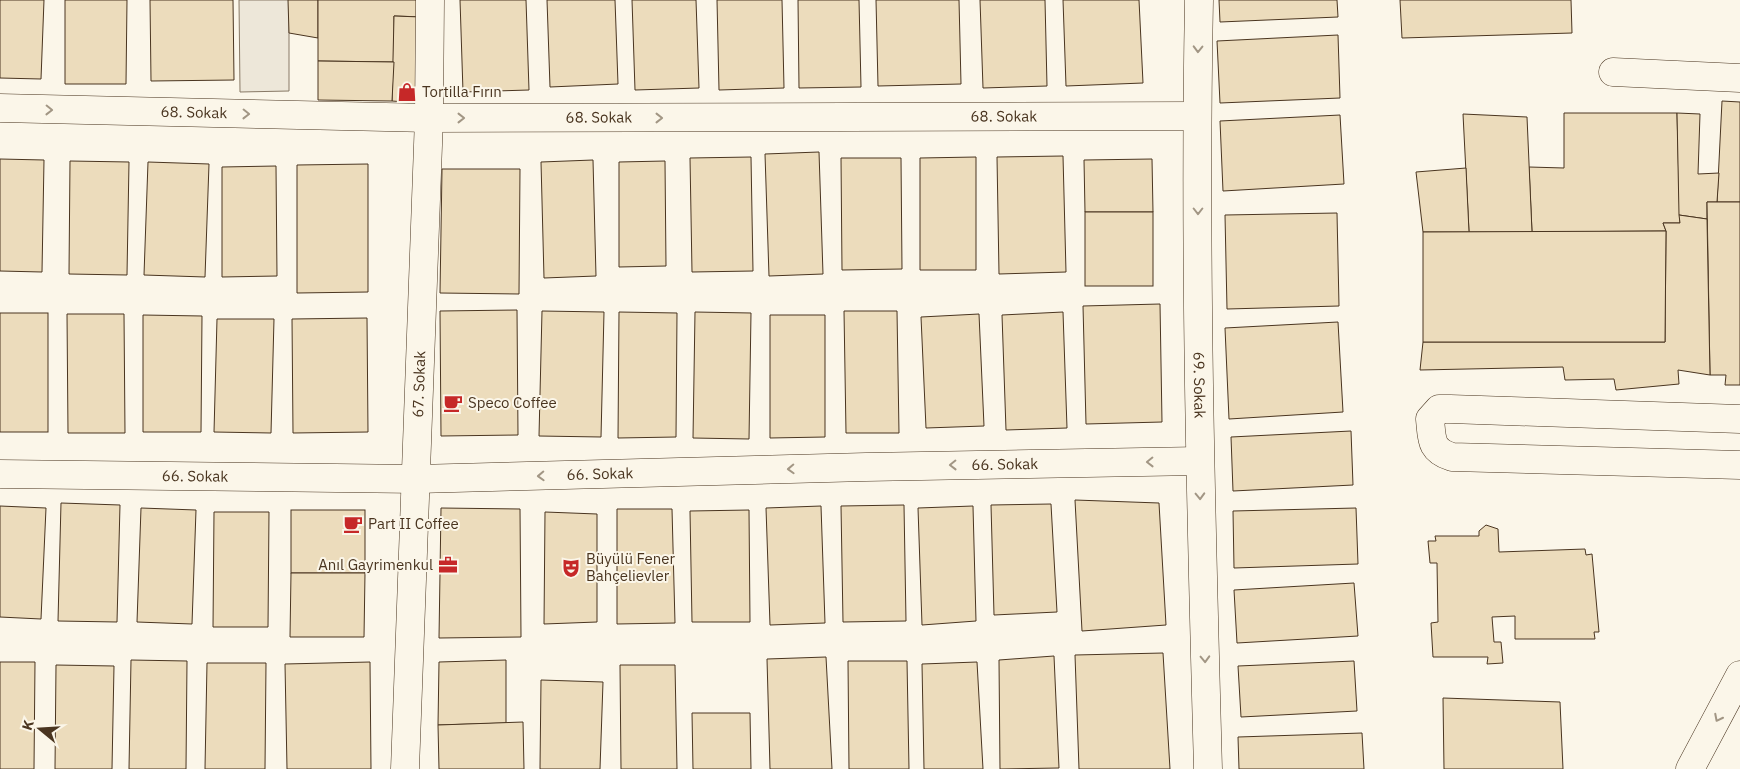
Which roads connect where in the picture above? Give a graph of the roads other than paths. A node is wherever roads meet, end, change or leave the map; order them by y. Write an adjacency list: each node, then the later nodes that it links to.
1 (430, 0): 7 (street, 67. Sokak)
2 (1199, 0): 6 (street, 69. Sokak, one-way to 6)
3 (1613, 72): 4 (street)
4 (1740, 78)
5 (0, 108): 7 (street, 68. Sokak, one-way to 7)
6 (1197, 116): 7 (street, 68. Sokak, one-way to 6); 9 (street, 69. Sokak, one-way to 9)
7 (429, 118): 12 (street, 67. Sokak)
8 (1740, 419): 10 (street)
9 (1199, 461): 12 (street, 66. Sokak, one-way to 12); 15 (street, 69. Sokak, one-way to 15)
10 (1740, 465)
11 (0, 474): 12 (street, 66. Sokak)
12 (417, 479): 14 (street, 67. Sokak)
13 (1740, 675): 16 (street, one-way to 16)
14 (405, 769)
15 (1208, 769)
16 (1690, 769)

